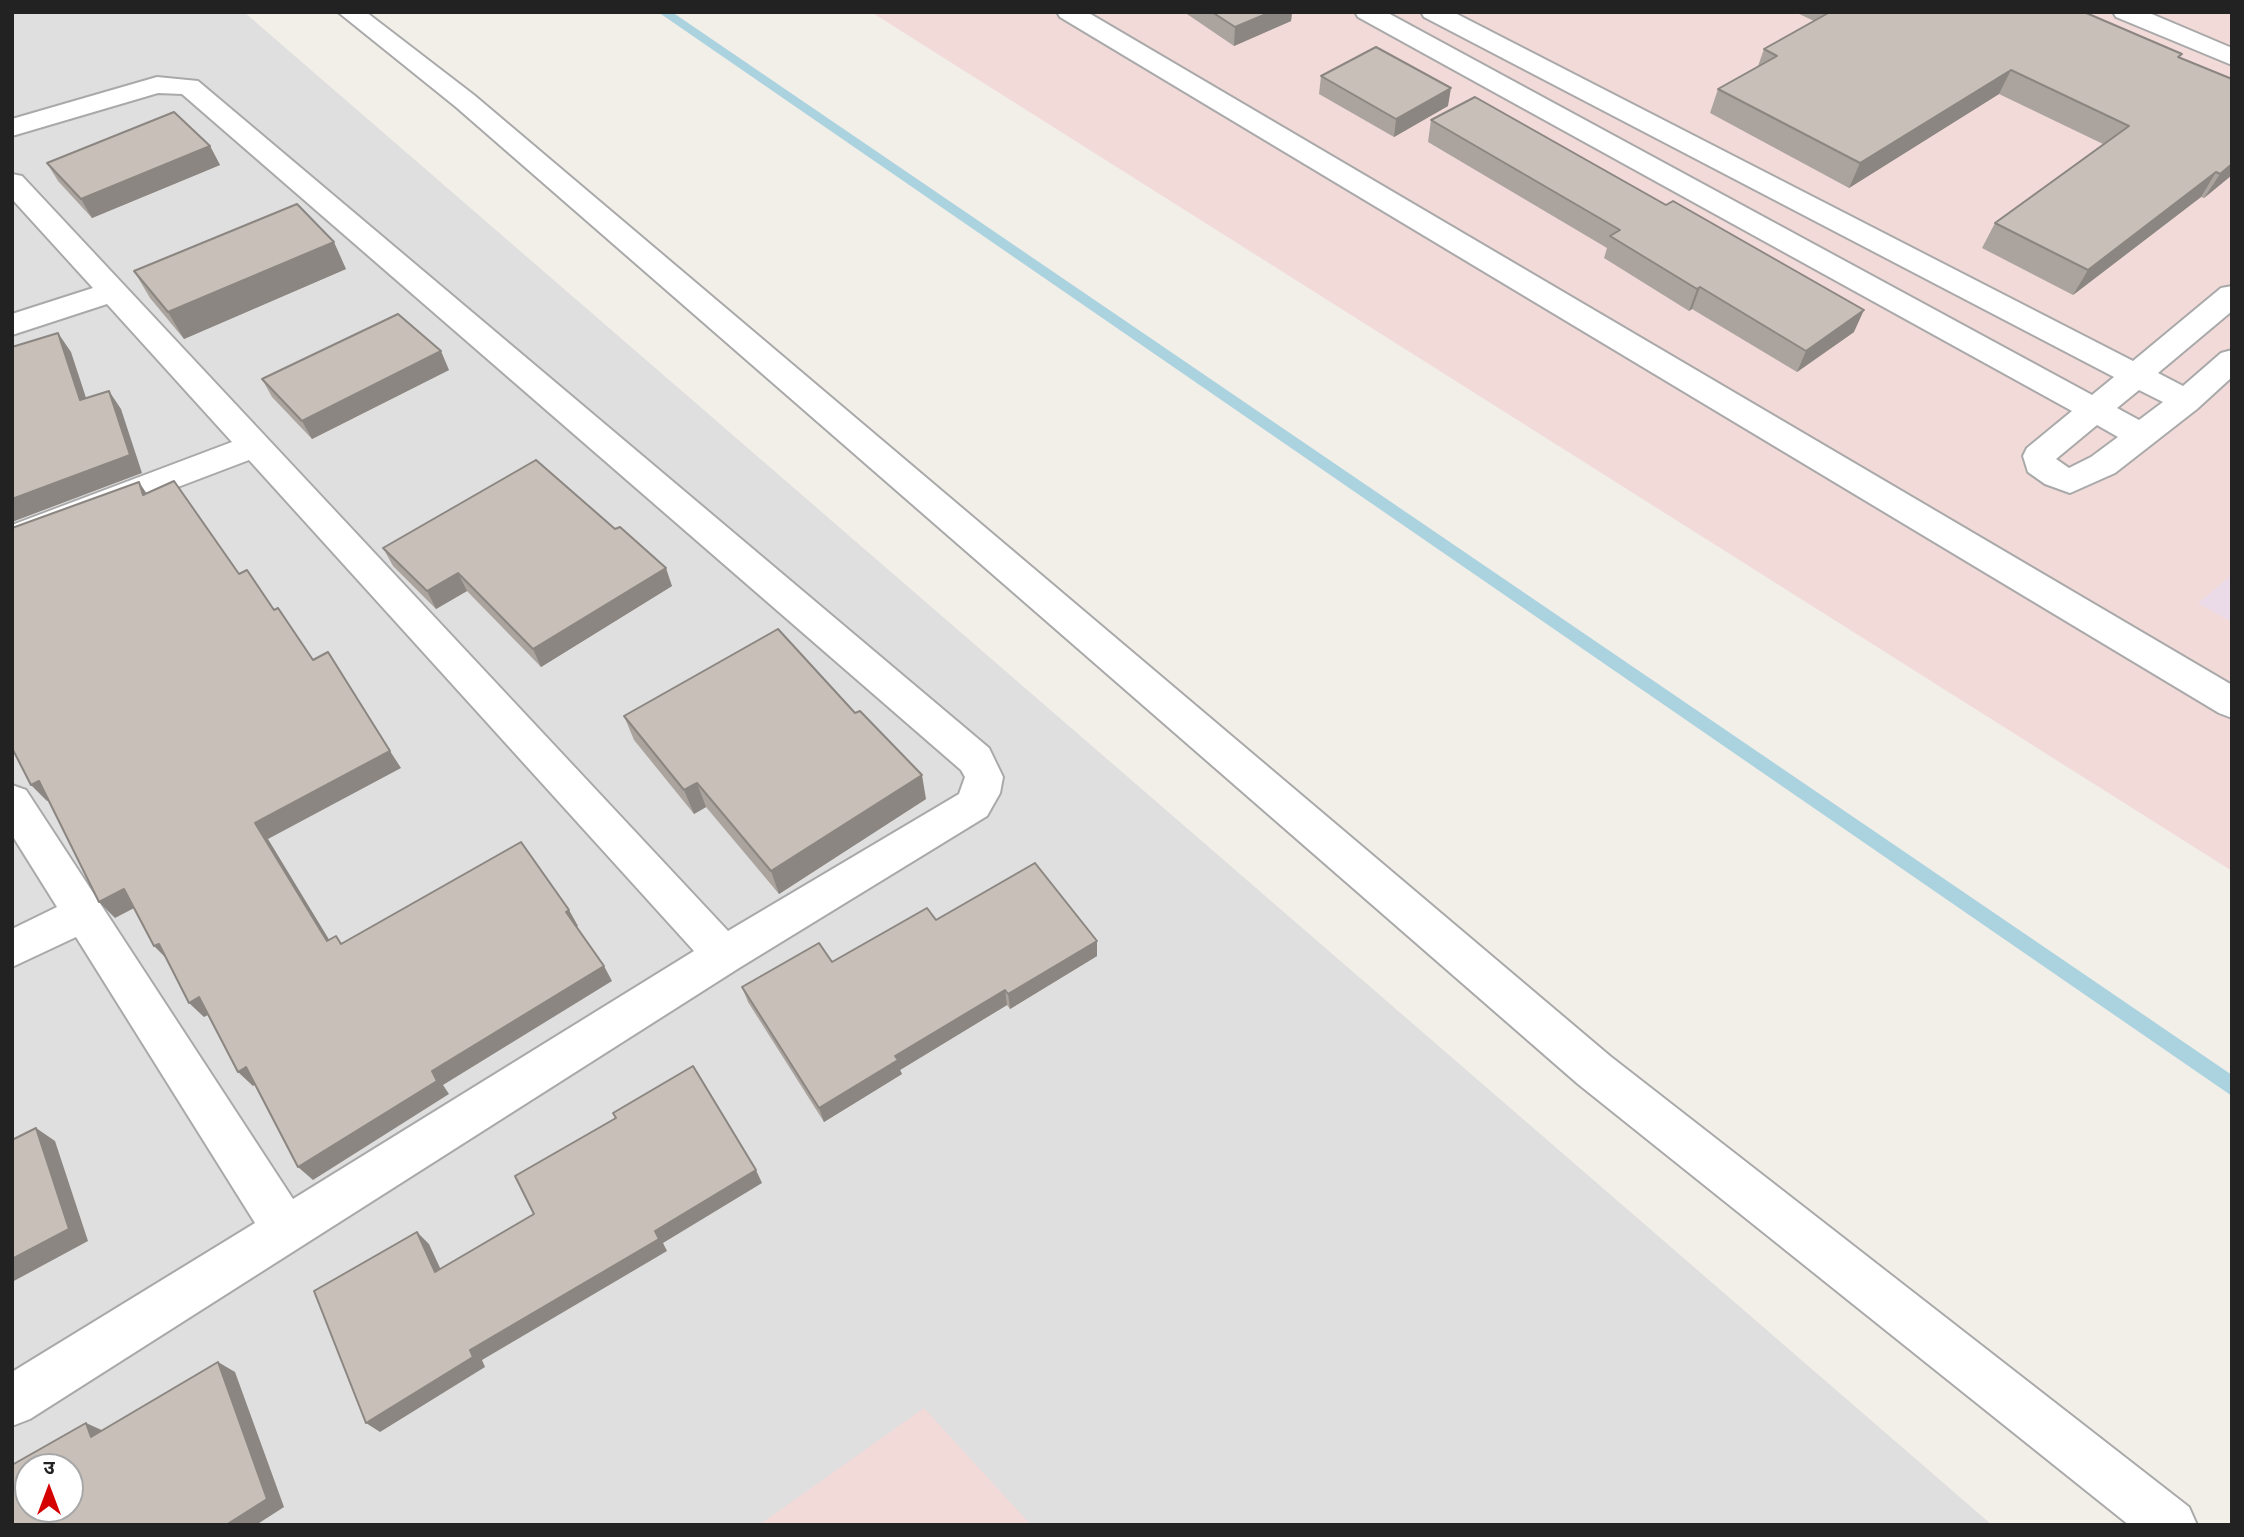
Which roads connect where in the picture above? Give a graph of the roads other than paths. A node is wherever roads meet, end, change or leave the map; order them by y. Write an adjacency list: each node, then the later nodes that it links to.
1 (350, 12): 26 (street)
2 (1069, 12): 19 (street)
3 (1367, 12): 15 (street)
4 (1433, 12): 13 (street)
5 (2125, 12): 6 (street)
6 (2232, 57)
7 (12, 128): 23 (street)
8 (12, 182): 9 (street)
9 (112, 292): 11 (street); 17 (street)
10 (2232, 295): 13 (street)
11 (12, 325)
12 (2232, 360): 14 (street)
13 (2137, 374): 14 (street); 15 (street)
14 (2186, 401): 16 (street)
15 (2094, 411): 16 (street); 16 (street)
16 (2142, 436)
17 (254, 446): 18 (street); 23 (street)
18 (12, 538)
19 (2232, 703)
20 (12, 802): 21 (street)
21 (84, 914): 22 (street); 24 (street)
22 (12, 949)
23 (724, 955): 24 (street)
24 (286, 1230): 25 (street)
25 (12, 1401)
26 (2171, 1525)

